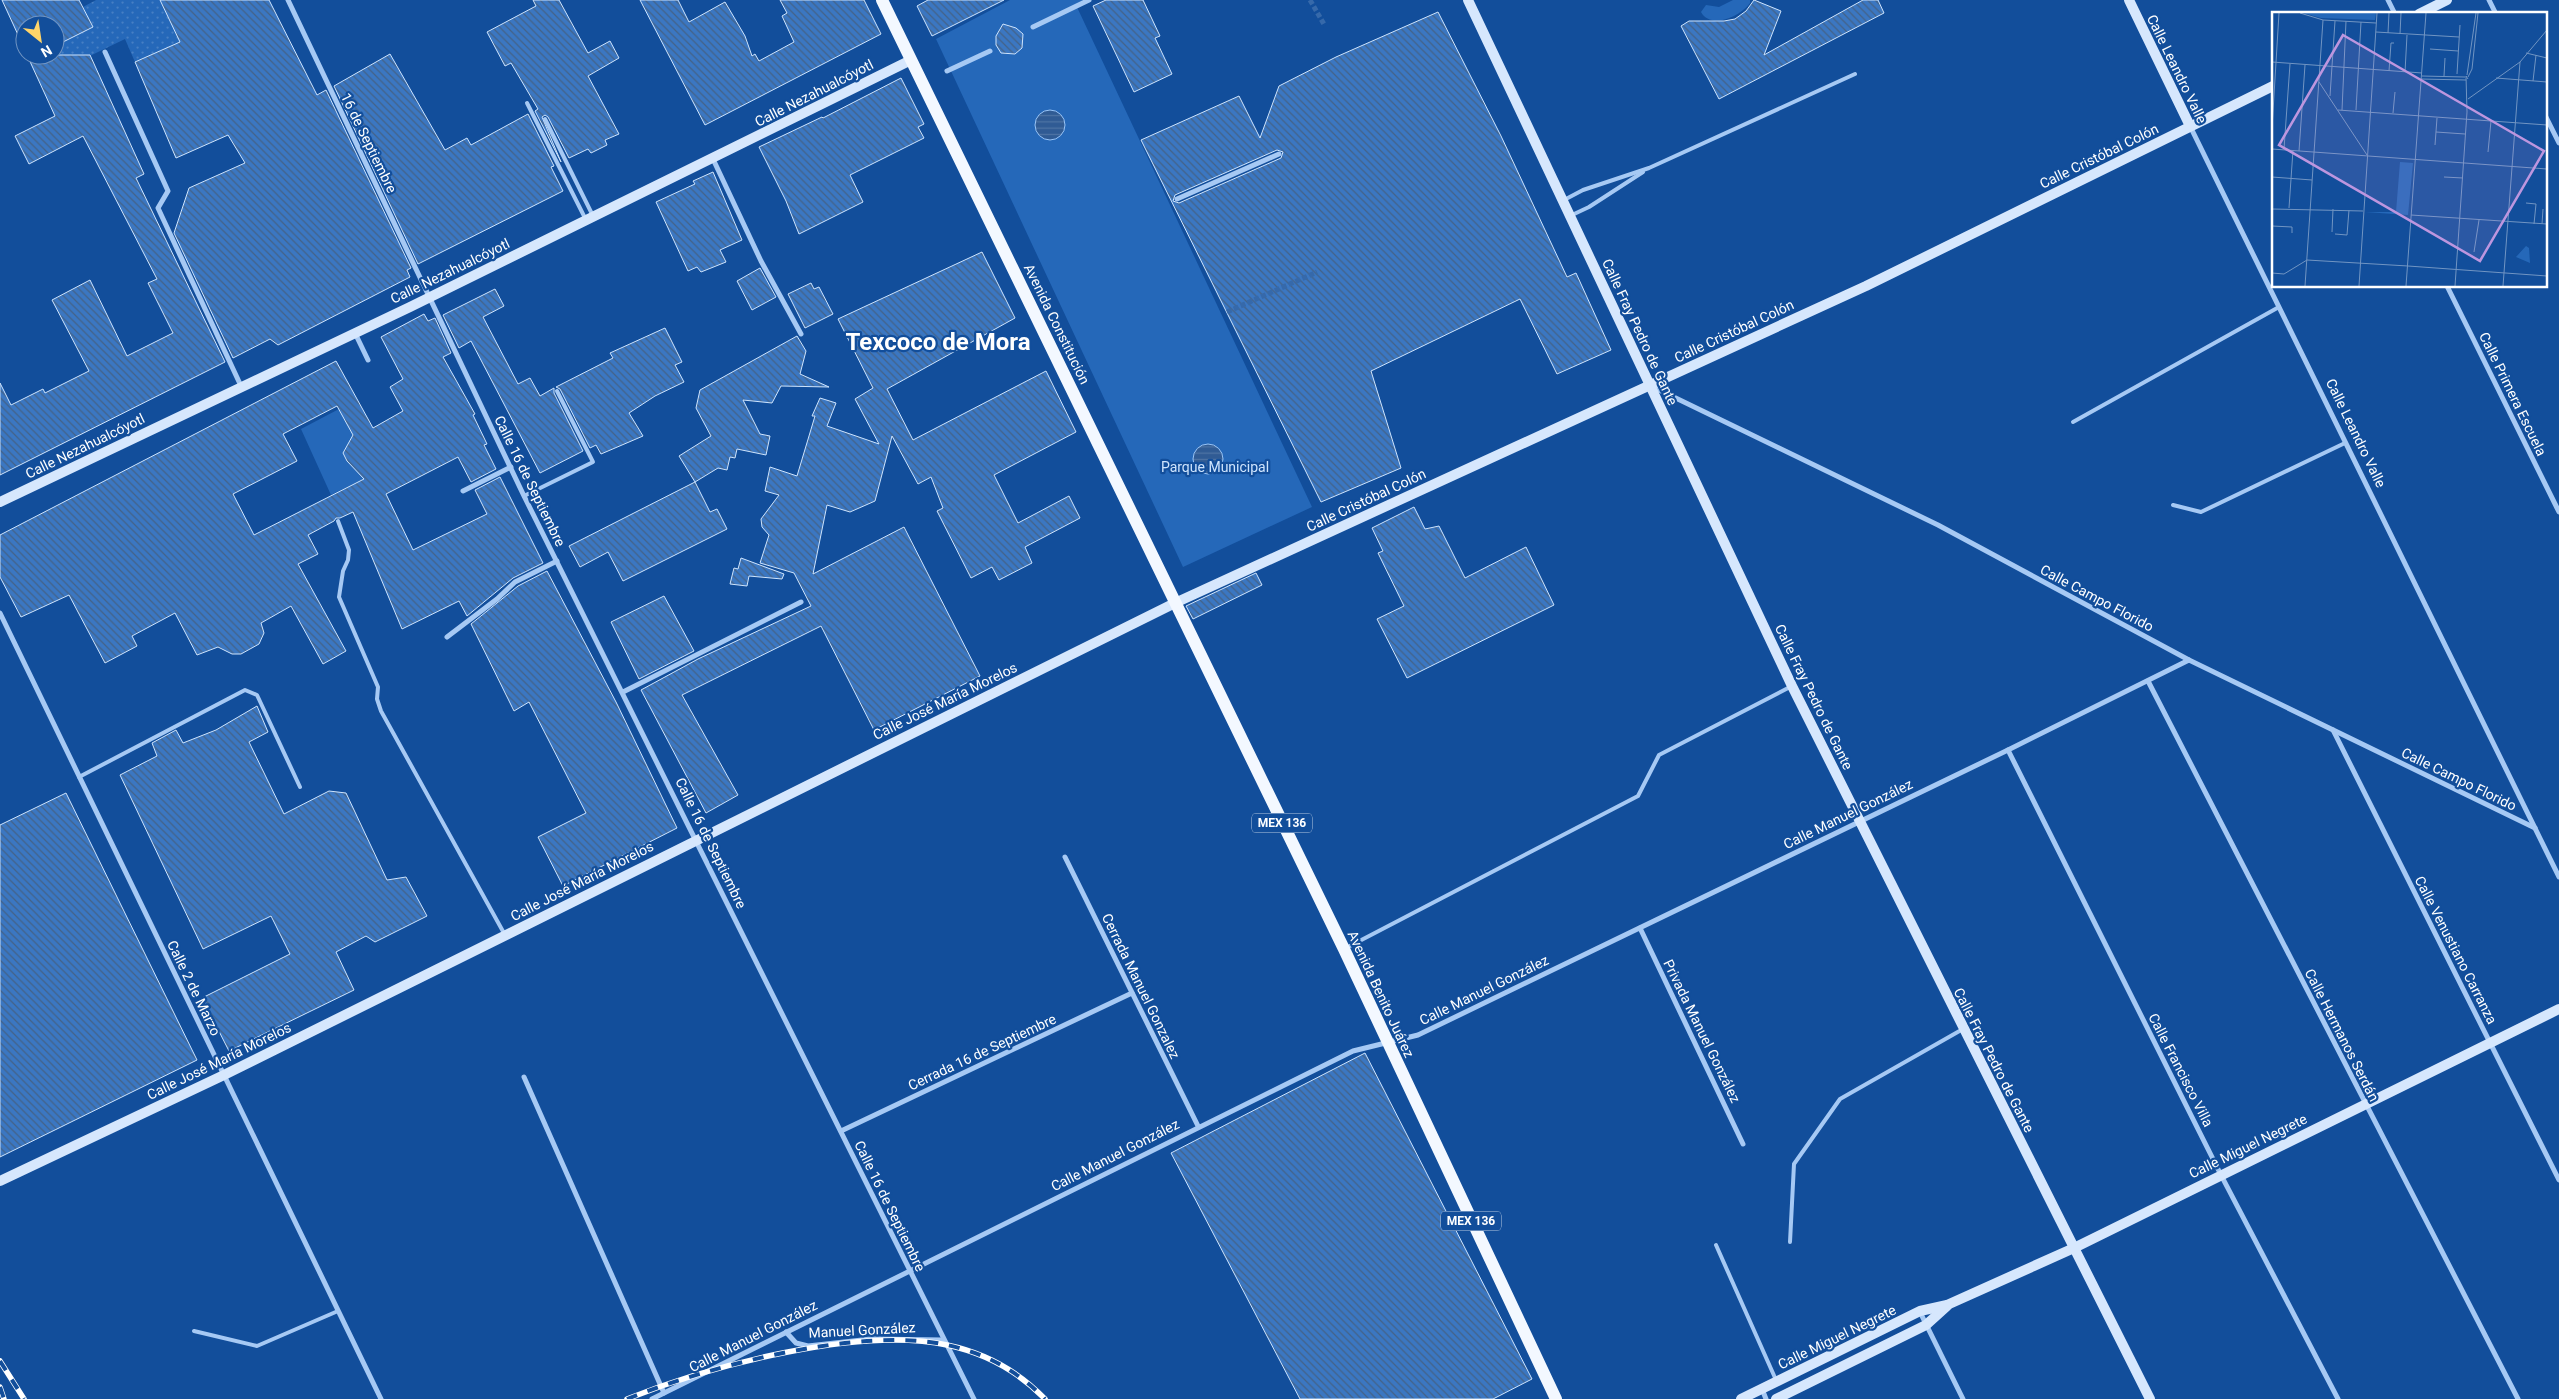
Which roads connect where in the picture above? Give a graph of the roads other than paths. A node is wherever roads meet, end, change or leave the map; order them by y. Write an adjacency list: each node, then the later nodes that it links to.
1 (288, 0): 32 (street, 16 de Septiembre)
2 (882, 0): 15 (main road, MEX 136)
3 (1089, 0): 12 (street)
4 (1468, 0): 28 (street, Calle Fray Pedro de Gante)
5 (2129, 0): 22 (street, Calle Leandro Valle)
6 (2388, 0): 9 (street)
7 (2448, 0): 10 (street)
8 (2489, 0): 11 (street)
9 (2394, 12)
10 (2423, 12)
11 (2495, 12)
12 (1033, 27)
13 (990, 51): 16 (street)
14 (106, 52): 38 (street)
15 (911, 60): 25 (street, Calle Nezahualcóyotl); 51 (main road, Avenida Constitución / MEX 136)
16 (948, 71)
17 (1855, 74): 26 (lane)
18 (2272, 86): 22 (street, Calle Cristóbal Colón)
19 (528, 103): 30 (lane)
20 (2546, 117): 23 (street)
21 (545, 119): 30 (lane)
22 (2190, 126): 33 (street, Calle Leandro Valle); 37 (street, Calle Cristóbal Colón)
23 (2559, 143)
24 (1279, 154): 27 (street)
25 (713, 159): 30 (street, Calle Nezahualcóyotl); 35 (street)
26 (1649, 168): 28 (lane); 29 (lane)
27 (1177, 199)
28 (1564, 200): 29 (street, Calle Fray Pedro de Gante)
29 (1571, 215): 37 (street, Calle Fray Pedro de Gante)
30 (590, 218): 32 (street, Calle Nezahualcóyotl)
31 (2448, 288): 47 (street, Calle Primera Escuela)
32 (429, 296): 34 (street, Calle Nezahualcóyotl); 42 (street, Calle 16 de Septiembre)
33 (2278, 306): 40 (lane); 41 (street, Calle Leandro Valle)
34 (355, 332): 36 (street); 38 (street, Calle Nezahualcóyotl)
35 (800, 334)
36 (368, 360)
37 (1650, 385): 51 (street, Calle Cristóbal Colón); 54 (street, Calle Campo Florido); 56 (street, Calle Fray Pedro de Gante)
38 (241, 386): 45 (street, Calle Nezahualcóyotl)
39 (557, 391): 44 (lane)
40 (2073, 422)
41 (2345, 443): 46 (lane); 63 (street, Calle Leandro Valle)
42 (510, 467): 43 (street); 44 (street, Calle 16 de Septiembre)
43 (463, 491)
44 (524, 496): 49 (street, Calle 16 de Septiembre)
45 (0, 502)
46 (2173, 505)
47 (2559, 512)
48 (338, 522): 68 (lane)
49 (557, 561): 53 (street); 57 (street, Calle 16 de Septiembre)
50 (801, 602): 57 (street)
51 (1175, 604): 64 (street, Calle José María Morelos); 69 (main road, Avenida Benito Juárez / MEX 136)
52 (0, 613): 60 (street, Calle 2 de Marzo)
53 (447, 637)
54 (2189, 660): 55 (street, Calle Manuel González); 58 (street, Calle Campo Florido)
55 (2148, 681): 59 (street, Calle Manuel González); 77 (street, Calle Hermanos Serdán)
56 (1792, 686): 62 (street, Calle Fray Pedro de Gante); 69 (lane)
57 (623, 692): 64 (street, Calle 16 de Septiembre)
58 (2333, 730): 63 (street, Calle Campo Florido); 73 (street, Calle Venustiano Carranza)
59 (2008, 750): 62 (street, Calle Manuel González); 81 (street, Calle Francisco Villa)
60 (79, 777): 61 (lane); 75 (street, Calle 2 de Marzo)
61 (300, 787)
62 (1859, 820): 67 (street, Calle Manuel González); 72 (street, Calle Fray Pedro de Gante)
63 (2535, 828): 66 (street, Calle Leandro Valle)
64 (696, 839): 68 (street, Calle José María Morelos); 79 (street, Calle 16 de Septiembre)
65 (1065, 857): 70 (street, Cerrada Manuel Gonzalez)
66 (2559, 877)
67 (1640, 928): 74 (street, Calle Manuel González); 80 (street, Privada Manuel González)
68 (505, 935): 75 (street, Calle José María Morelos)
69 (1344, 949): 74 (main road, Avenida Benito Juárez / MEX 136)
70 (1132, 993): 78 (street, Cerrada Manuel Gonzalez); 79 (street, Cerrada 16 de Septiembre)
71 (2559, 1008): 73 (street, Calle Miguel Negrete)
72 (1963, 1029): 84 (lane); 86 (street, Calle Fray Pedro de Gante)
73 (2490, 1042): 77 (street, Calle Miguel Negrete); 82 (street, Calle Venustiano Carranza)
74 (1388, 1043): 78 (street, Calle Manuel González); 101 (main road, Avenida Benito Juárez / MEX 136)
75 (224, 1075): 83 (street, Calle José María Morelos); 89 (street, Calle 2 de Marzo)
76 (524, 1077): 96 (street)
77 (2364, 1104): 81 (street, Calle Miguel Negrete); 107 (street, Calle Hermanos Serdán)
78 (1198, 1126): 87 (street, Calle Manuel González)
79 (841, 1131): 87 (street, Calle 16 de Septiembre)
80 (1743, 1144)
81 (2221, 1175): 86 (street, Calle Miguel Negrete); 106 (street, Calle Francisco Villa)
82 (2559, 1180)
83 (0, 1181)
84 (1790, 1242)
85 (1716, 1245): 95 (lane)
86 (2074, 1248): 88 (street, Calle Miguel Negrete); 105 (street, Calle Fray Pedro de Gante)
87 (909, 1270): 93 (street, Calle Manuel González); 94 (street, Calle 16 de Septiembre)
88 (1947, 1305): 90 (street, Calle Miguel Negrete); 91 (street, Calle Miguel Negrete)
89 (338, 1310): 92 (lane); 98 (street, Calle 2 de Marzo)
90 (1920, 1311): 91 (street); 95 (street, Calle Miguel Negrete)
91 (1926, 1325): 103 (street, Calle Miguel Negrete); 104 (street)
92 (194, 1331)
93 (786, 1332): 94 (street, Manuel González); 96 (street, Calle Manuel González)
94 (943, 1340): 100 (street, Calle 16 de Septiembre)
95 (1777, 1382): 97 (street, Calle Miguel Negrete)
96 (664, 1393): 99 (street, Calle Manuel González)
97 (1764, 1394): 102 (street, Calle Miguel Negrete)
98 (381, 1399)
99 (652, 1399)
100 (974, 1399)
101 (1556, 1399)
102 (1741, 1399)
103 (1776, 1399)
104 (1963, 1399)
105 (2150, 1399)
106 (2338, 1399)
107 (2518, 1399)

